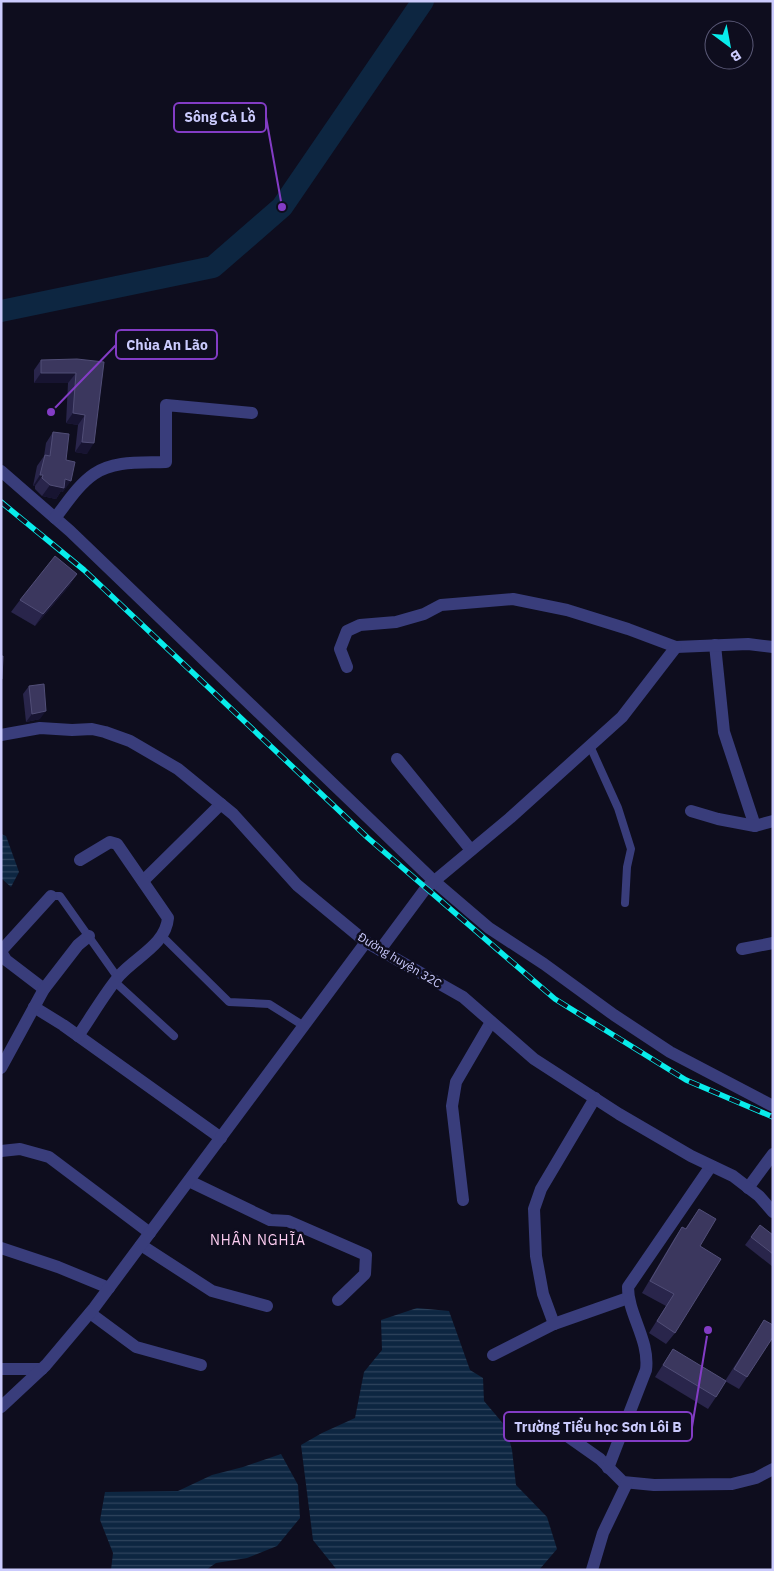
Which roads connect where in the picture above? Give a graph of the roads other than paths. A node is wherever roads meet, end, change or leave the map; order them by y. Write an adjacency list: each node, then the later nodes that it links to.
1 (252, 413): 3 (street)
2 (1, 471): 3 (street)
3 (55, 518): 18 (street)
4 (715, 645): 5 (street); 6 (street); 14 (street)
5 (676, 647): 7 (street); 9 (street)
6 (773, 647)
7 (347, 667)
8 (1, 735): 11 (street, Đường huyện 32C)
9 (590, 746): 15 (street); 20 (lane)
10 (397, 759): 15 (street)
11 (221, 804): 17 (street); 23 (street, Đường huyện 32C)
12 (691, 811): 14 (street)
13 (773, 820): 14 (street)
14 (755, 826)
15 (471, 850): 18 (street)
16 (80, 860): 17 (street)
17 (144, 881): 22 (street)
18 (434, 881): 26 (street); 37 (street)
19 (51, 896): 21 (lane); 27 (street)
20 (625, 903)
21 (89, 936): 28 (lane); 29 (street)
22 (162, 936): 28 (street); 32 (lane)
23 (366, 942): 26 (street, Đường huyện 32C); 32 (street)
24 (773, 943): 25 (street)
25 (742, 949)
26 (380, 950): 31 (street, Đường huyện 32C)
27 (1, 951): 29 (street)
28 (117, 980): 33 (street); 34 (lane)
29 (44, 988): 30 (street)
30 (34, 1007): 33 (street); 35 (street)
31 (491, 1022): 36 (street, Đường huyện 32C); 44 (street)
32 (304, 1026): 38 (street)
33 (78, 1036): 38 (street)
34 (174, 1036)
35 (1, 1068)
36 (595, 1098): 41 (street, Đường huyện 32C); 54 (street)
37 (773, 1106)
38 (221, 1138): 42 (street)
39 (1, 1150): 46 (street)
40 (773, 1154): 43 (street)
41 (711, 1166): 43 (street, Đường huyện 32C); 50 (street)
42 (189, 1181): 46 (street); 51 (street)
43 (748, 1188): 45 (street, Đường huyện 32C)
44 (462, 1200)
45 (773, 1212)
46 (150, 1233): 47 (street)
47 (141, 1245): 49 (street); 52 (street)
48 (1, 1248): 49 (street)
49 (109, 1288): 53 (street)
50 (628, 1298): 54 (street); 61 (street)
51 (338, 1300)
52 (267, 1306)
53 (90, 1313): 56 (street); 58 (street)
54 (554, 1324): 55 (street)
55 (493, 1355)
56 (201, 1365)
57 (1, 1369): 58 (street)
58 (42, 1369): 59 (street)
59 (1, 1407)
60 (556, 1428): 61 (street)
61 (608, 1468): 63 (street)
62 (773, 1469): 63 (street)
63 (627, 1483): 64 (street)
64 (592, 1570)

